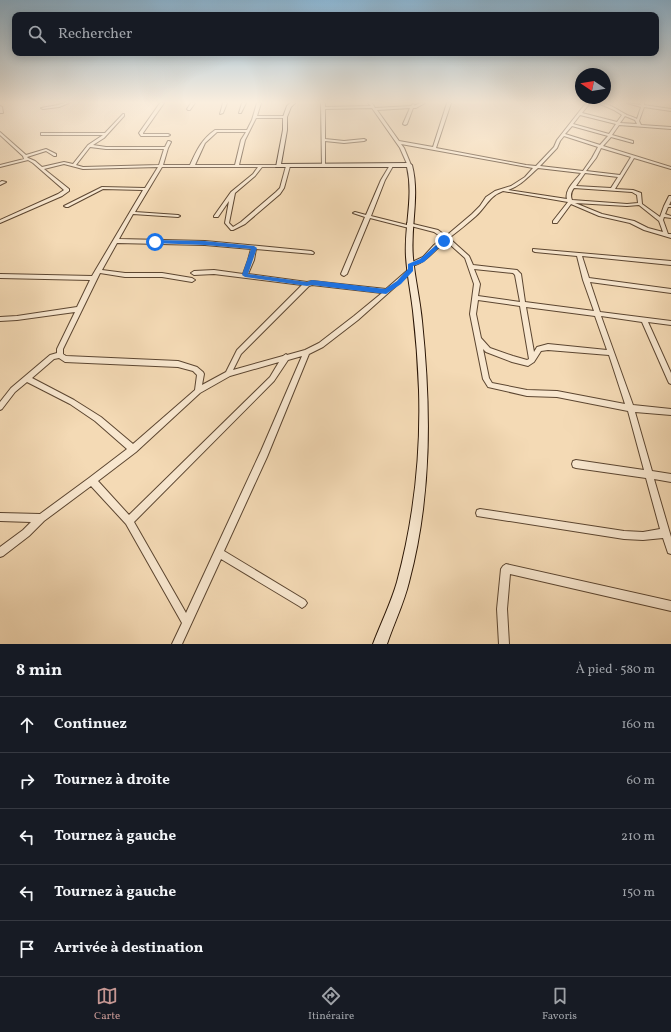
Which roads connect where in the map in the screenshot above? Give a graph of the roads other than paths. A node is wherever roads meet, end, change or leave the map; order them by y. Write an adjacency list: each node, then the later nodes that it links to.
1 (0, 133): 25 (street)
2 (141, 133): 13 (street)
3 (214, 133): 30 (street)
4 (246, 133): 31 (street)
5 (284, 133): 32 (street)
6 (324, 133): 16 (street)
7 (392, 133): 18 (street)
8 (439, 133): 22 (street)
9 (600, 133): 15 (street)
10 (612, 133): 15 (street)
11 (42, 134): 12 (street)
12 (104, 134): 20 (street)
13 (168, 135)
14 (564, 135): 21 (street); 37 (street)
15 (610, 136): 19 (street); 21 (street)
16 (322, 140): 17 (street); 34 (street)
17 (364, 140)
18 (398, 142): 22 (street); 27 (street)
19 (632, 142)
20 (89, 146): 26 (street); 29 (street)
21 (600, 147): 24 (street); 40 (street)
22 (434, 148): 37 (street)
23 (55, 155): 25 (street)
24 (633, 157): 39 (street); 41 (street)
25 (25, 158): 28 (street); 38 (street)
26 (74, 165): 29 (street); 38 (street)
27 (409, 165): 35 (street); 62 (street)
28 (0, 166)
29 (161, 166): 30 (street); 43 (street)
30 (192, 166): 31 (street)
31 (237, 166): 36 (street)
32 (278, 166): 33 (street); 36 (street)
33 (288, 166): 34 (street); 46 (street)
34 (323, 166): 35 (street)
35 (391, 166): 57 (street)
36 (260, 167): 46 (street)
37 (537, 167): 40 (street); 45 (street)
38 (41, 168): 60 (street)
39 (671, 168)
40 (582, 173): 41 (street); 42 (street)
41 (621, 176): 44 (street)
42 (574, 187): 44 (street); 48 (street)
43 (146, 189): 50 (street); 52 (street)
44 (613, 189): 49 (street)
45 (503, 190): 48 (street); 64 (street)
46 (233, 193): 56 (street)
47 (671, 197): 51 (street)
48 (570, 202): 49 (street); 61 (street); 63 (street)
49 (640, 204): 59 (street)
50 (66, 206)
51 (669, 206): 54 (street)
52 (132, 213): 55 (street); 65 (street)
53 (355, 213): 57 (street)
54 (663, 215): 58 (street); 59 (street)
55 (178, 216)
56 (216, 216)
57 (368, 217): 62 (street); 75 (street)
58 (671, 217)
59 (661, 220): 63 (street)
60 (0, 222)
61 (555, 222)
62 (409, 225): 64 (street); 71 (street)
63 (669, 235)
64 (447, 239): 71 (street); 72 (street)
65 (117, 241): 66 (street); 73 (street)
66 (254, 248): 68 (street); 76 (street)
67 (535, 250): 69 (street)
68 (311, 253)
69 (579, 255): 70 (street); 80 (street)
70 (671, 263)
71 (410, 267): 82 (street); 121 (street)
72 (472, 267): 84 (street); 85 (street)
73 (99, 271): 78 (street); 79 (street)
74 (194, 273): 76 (street)
75 (344, 274)
76 (245, 275): 81 (street)
77 (0, 276): 78 (street)
78 (94, 278): 86 (street)
79 (192, 280)
80 (586, 280): 83 (street); 87 (street)
81 (307, 284): 82 (street); 97 (street)
82 (386, 291): 92 (street)
83 (671, 291)
84 (475, 298): 85 (street); 91 (street)
85 (523, 304): 87 (street); 96 (street)
86 (79, 310): 88 (street); 94 (street)
87 (597, 313): 89 (street); 93 (street)
88 (0, 319)
89 (644, 319): 90 (street); 99 (street)
90 (671, 323)
91 (479, 340): 96 (street); 102 (street)
92 (306, 352): 95 (street); 116 (street)
93 (611, 353): 96 (street); 102 (street)
94 (60, 355): 98 (street); 100 (street)
95 (286, 357): 97 (street); 112 (street)
96 (532, 360)
97 (228, 374): 100 (street)
98 (27, 378): 101 (street); 104 (street)
99 (671, 381)
100 (198, 392): 104 (street)
101 (0, 407)
102 (630, 408): 103 (street); 106 (street)
103 (671, 412)
104 (133, 449): 108 (street)
105 (576, 464): 106 (street)
106 (648, 475): 107 (street); 113 (street)
107 (671, 478)
108 (92, 481): 111 (street); 112 (street)
109 (480, 514): 113 (street)
110 (0, 517): 111 (street)
111 (41, 518): 115 (street)
112 (129, 521): 119 (street)
113 (665, 533): 114 (street)
114 (671, 550)
115 (0, 553)
116 (219, 554): 117 (street); 119 (street)
117 (302, 603)
118 (671, 606): 122 (street)
119 (187, 623): 120 (street)
120 (177, 644)
121 (380, 644)
122 (504, 644)

